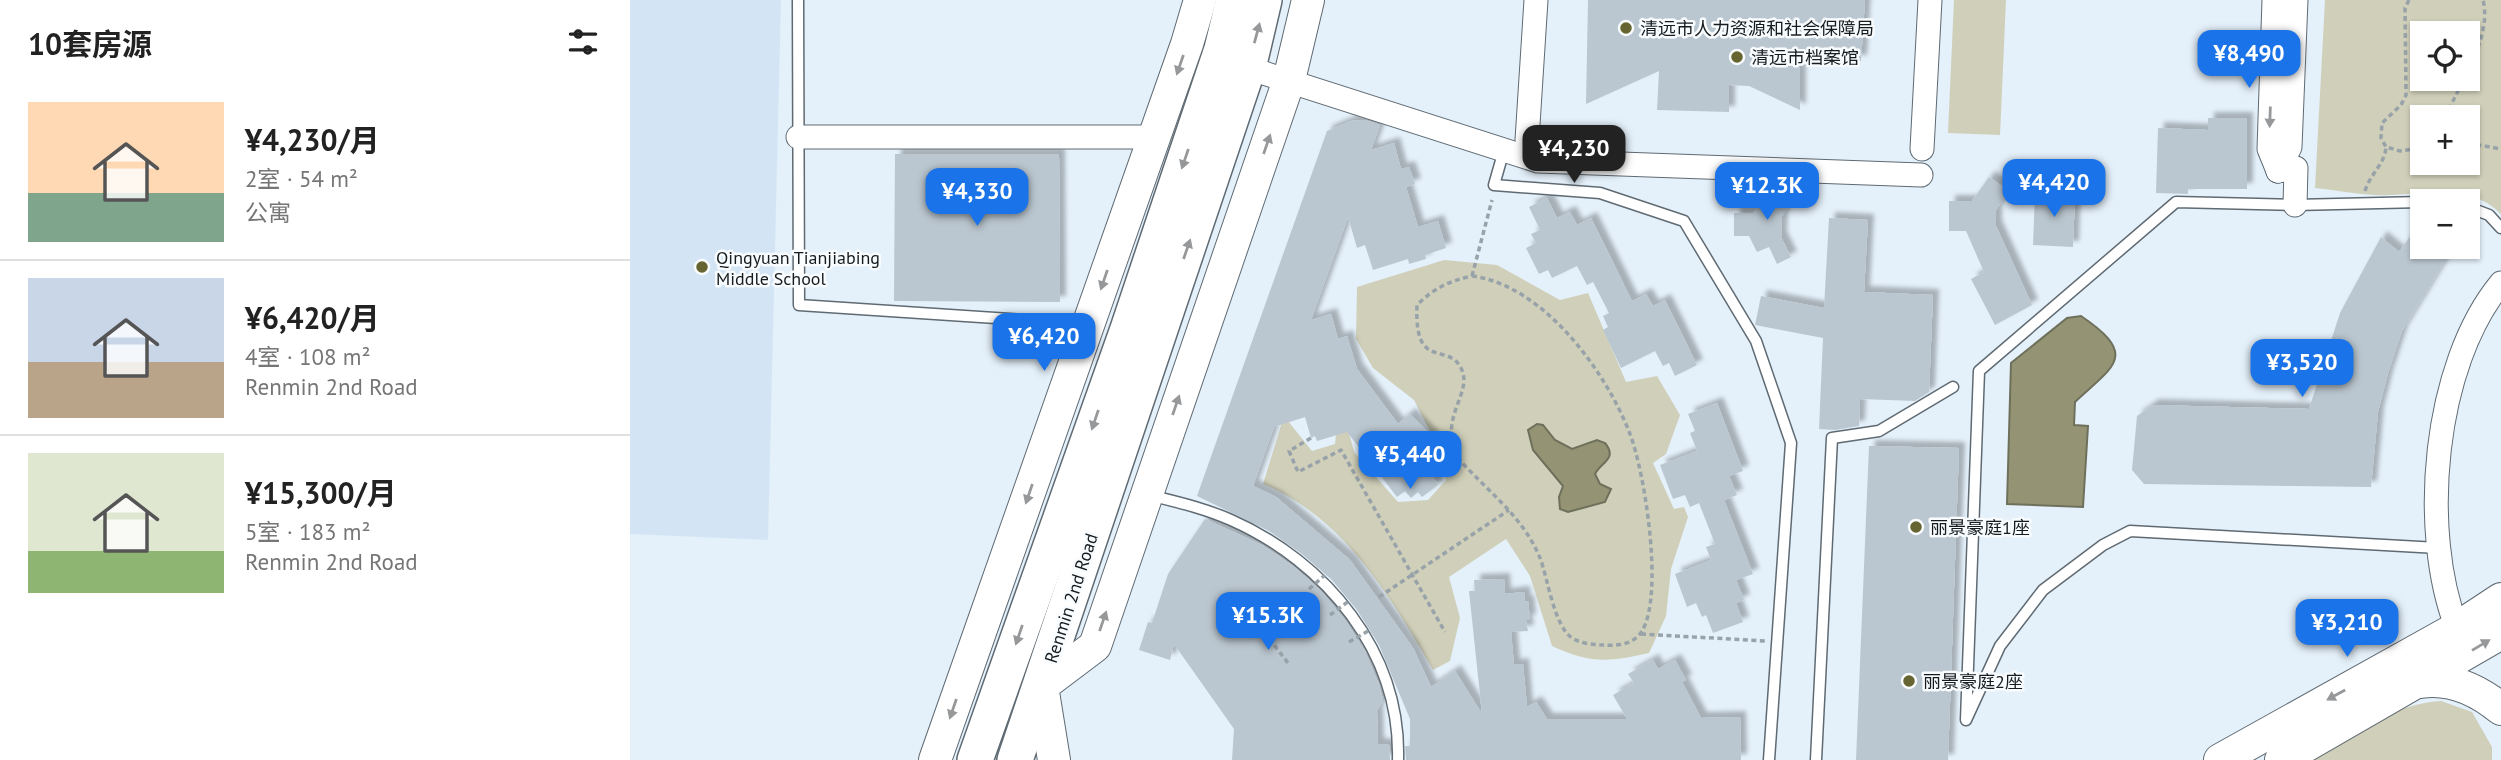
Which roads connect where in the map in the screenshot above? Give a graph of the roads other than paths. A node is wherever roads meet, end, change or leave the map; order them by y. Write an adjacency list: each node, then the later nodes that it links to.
1 (798, 0): 12 (lane)
2 (1200, 0): 13 (main road, one-way to 13)
3 (1234, 0): 25 (main road, Renmin 2nd Road, one-way to 25)
4 (1264, 0): 10 (main road, Renmin 2nd Road, one-way to 4)
5 (1308, 0): 11 (main road, Renmin 2nd Road)
6 (1536, 0): 14 (street)
7 (1930, 0): 15 (street)
8 (2274, 0): 17 (street, one-way to 17)
9 (2296, 0): 17 (street)
10 (1248, 68): 11 (street); 25 (main road, Renmin 2nd Road, one-way to 10)
11 (1289, 80): 16 (street); 27 (main road, Renmin 2nd Road, one-way to 11)
12 (798, 137): 13 (street); 24 (lane)
13 (1155, 137): 24 (main road, one-way to 24)
14 (1527, 140)
15 (1922, 149)
16 (1504, 150): 18 (street); 42 (lane)
17 (2278, 171): 20 (street)
18 (1922, 175)
19 (2410, 202): 20 (lane)
20 (2295, 205): 28 (lane)
21 (2480, 212): 22 (lane)
22 (2501, 228)
23 (2501, 283): 28 (street)
24 (1088, 324): 36 (main road, one-way to 36)
25 (1142, 335): 32 (main road, Renmin 2nd Road, one-way to 32); 34 (main road, Renmin 2nd Road)
26 (1953, 387): 43 (lane)
27 (1146, 494): 34 (main road, Renmin 2nd Road, one-way to 27); 41 (lane)
28 (2438, 548): 30 (street)
29 (2501, 599): 30 (main road)
30 (2457, 628): 44 (main road, one-way to 44)
31 (2501, 633): 33 (main road, one-way to 31)
32 (1006, 673): 37 (main road); 38 (main road, Renmin 2nd Road)
33 (2420, 682): 35 (main road); 45 (main road)
34 (1042, 686): 39 (main road); 40 (main road)
35 (2501, 709)
36 (935, 760)
37 (950, 760)
38 (975, 760)
39 (1015, 760)
40 (1054, 760)
41 (1398, 760)
42 (1769, 760)
43 (1816, 760)
44 (2220, 760)
45 (2281, 760)

